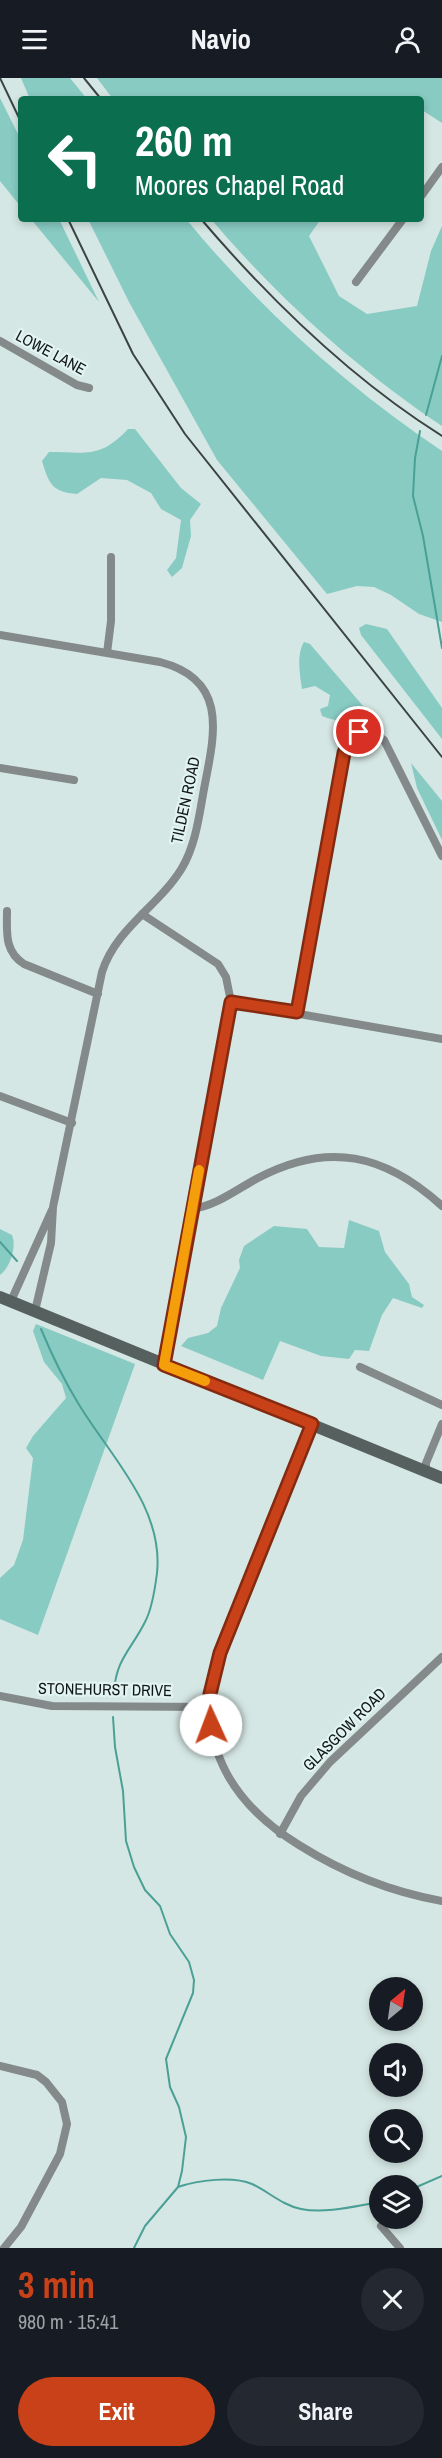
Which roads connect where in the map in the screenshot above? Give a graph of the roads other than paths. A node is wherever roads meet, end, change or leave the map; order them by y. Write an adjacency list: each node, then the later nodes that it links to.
1 (442, 167): 2 (street)
2 (424, 192)
3 (401, 222): 4 (street)
4 (356, 282)
5 (0, 341): 6 (street, LOWE LANE)
6 (89, 387)
7 (111, 556): 9 (street)
8 (0, 635): 9 (street, TILDEN ROAD)
9 (107, 653): 14 (street, TILDEN ROAD)
10 (0, 768): 11 (street)
11 (74, 780)
12 (442, 856): 17 (street)
13 (7, 911): 15 (street)
14 (142, 914): 15 (street, TILDEN ROAD); 16 (street)
15 (98, 994): 20 (street, TILDEN ROAD)
16 (231, 1002): 17 (street); 23 (street)
17 (297, 1012): 18 (street)
18 (442, 1040)
19 (0, 1096): 20 (street)
20 (72, 1124): 22 (street, TILDEN ROAD)
21 (442, 1206): 23 (street)
22 (53, 1207): 24 (street, TILDEN ROAD); 25 (street, TILDEN ROAD)
23 (192, 1209): 26 (street)
24 (5, 1299): 25 (main road)
25 (34, 1311): 26 (main road)
26 (164, 1365): 29 (main road)
27 (360, 1367): 28 (street)
28 (442, 1406)
29 (312, 1424): 31 (main road); 35 (street)
30 (442, 1424): 31 (street)
31 (426, 1472): 32 (main road)
32 (442, 1478)
33 (442, 1657): 36 (street, GLASGOW ROAD)
34 (0, 1696): 35 (street, STONEHURST DRIVE)
35 (210, 1707): 36 (street)
36 (280, 1834): 37 (street)
37 (442, 1901)
38 (0, 2066): 40 (street)
39 (384, 2229): 41 (street)
40 (4, 2248)
41 (400, 2248)

